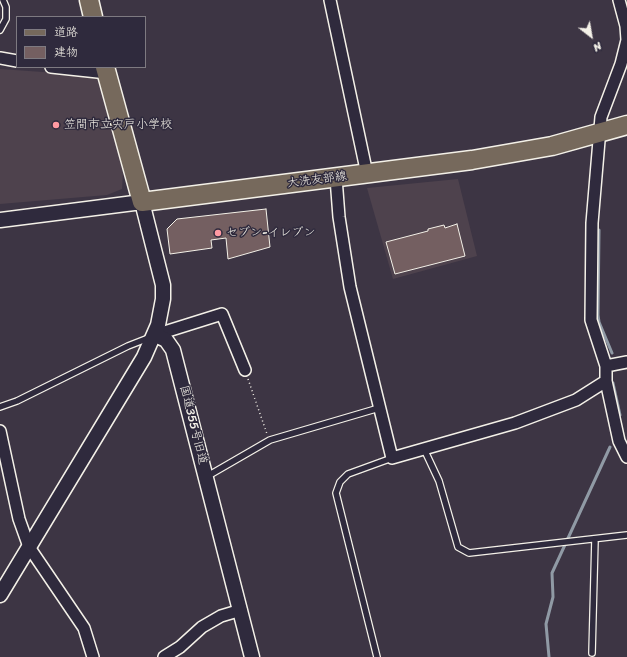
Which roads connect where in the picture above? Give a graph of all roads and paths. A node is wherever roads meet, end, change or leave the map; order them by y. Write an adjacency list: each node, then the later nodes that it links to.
1 (3, 0): 6 (lane)
2 (89, 0): 5 (main road)
3 (330, 0): 13 (street)
4 (619, 0): 12 (street)
5 (93, 16)
6 (0, 30)
7 (0, 58): 8 (street)
8 (16, 61)
9 (69, 68): 10 (street)
10 (106, 70): 15 (main road)
11 (627, 125): 12 (main road, 大洗友部線)
12 (599, 134): 13 (main road, 大洗友部線); 19 (street)
13 (367, 174): 14 (main road, 大洗友部線)
14 (336, 178): 15 (main road, 大洗友部線); 23 (street)
15 (142, 202): 16 (street); 17 (street)
16 (0, 220)
17 (155, 335): 20 (street); 22 (lane); 29 (street, 国道355号旧道); 32 (street)
18 (627, 362): 19 (street)
19 (606, 366): 21 (street)
20 (245, 370): 25 (path)
21 (606, 381): 26 (street); 27 (street)
22 (0, 407)
23 (378, 408): 25 (lane); 28 (street)
24 (0, 431): 32 (street)
25 (270, 440): 29 (lane)
26 (424, 449): 28 (street); 31 (lane)
27 (627, 457)
28 (392, 458): 39 (lane)
29 (206, 477): 34 (street, 国道355号旧道)
30 (627, 536): 31 (lane)
31 (595, 539): 35 (lane)
32 (29, 547): 33 (street); 36 (street)
33 (0, 594)
34 (241, 610): 37 (street); 38 (street, 国道355号旧道)
35 (592, 653)
36 (94, 657)
37 (164, 657)
38 (252, 657)
39 (377, 657)

